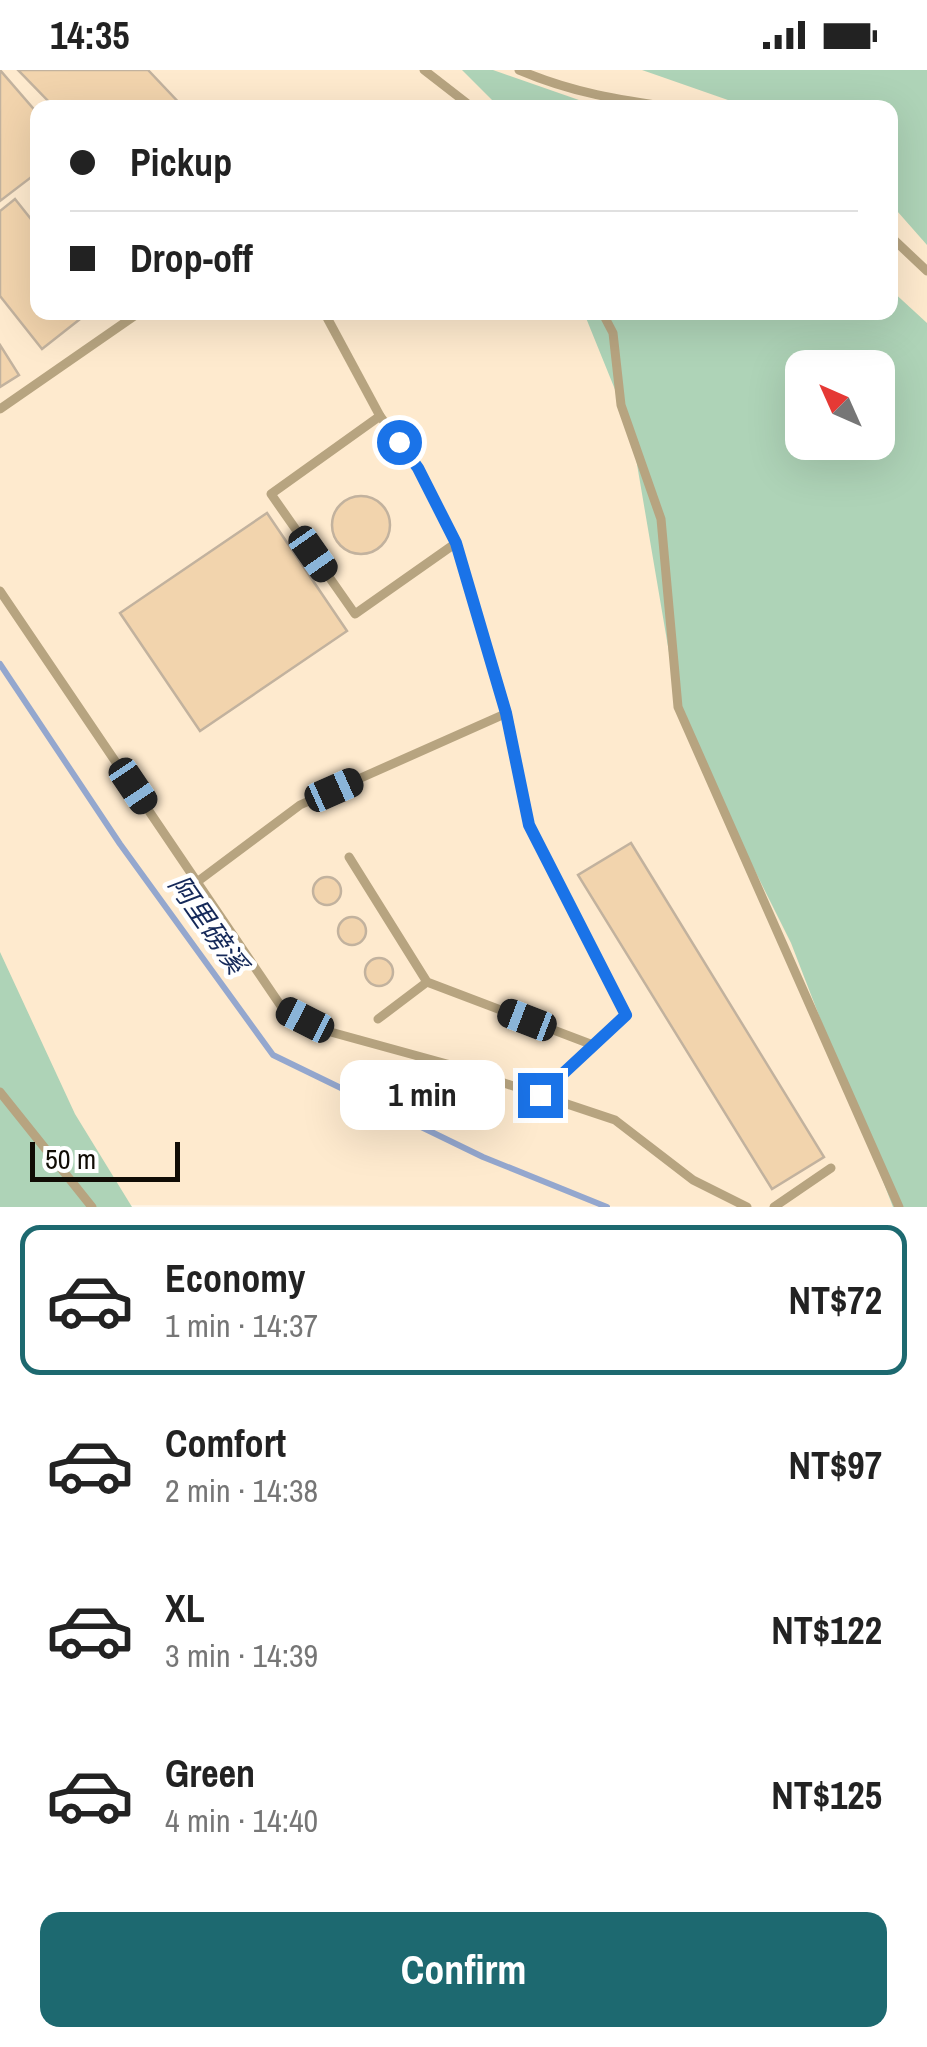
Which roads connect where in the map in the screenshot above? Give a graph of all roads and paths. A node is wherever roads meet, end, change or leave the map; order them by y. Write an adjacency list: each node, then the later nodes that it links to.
1 (424, 70): 3 (lane)
2 (519, 70): 4 (lane)
3 (463, 100)
4 (612, 100)
5 (898, 244): 6 (lane)
6 (927, 271)
7 (128, 320): 10 (lane)
8 (328, 320): 11 (lane)
9 (606, 320): 26 (lane)
10 (0, 409)
11 (380, 416): 12 (lane); 12 (lane)
12 (456, 543): 14 (lane)
13 (0, 591): 16 (lane)
14 (506, 713): 16 (lane); 19 (lane)
15 (349, 857): 17 (lane)
16 (197, 882): 21 (lane)
17 (427, 982): 18 (lane); 19 (lane)
18 (378, 1019)
19 (593, 1046): 21 (lane)
20 (0, 1092): 23 (lane)
21 (540, 1095): 24 (lane)
22 (831, 1168): 25 (lane)
23 (92, 1207)
24 (748, 1207)
25 (774, 1207)
26 (899, 1207)

